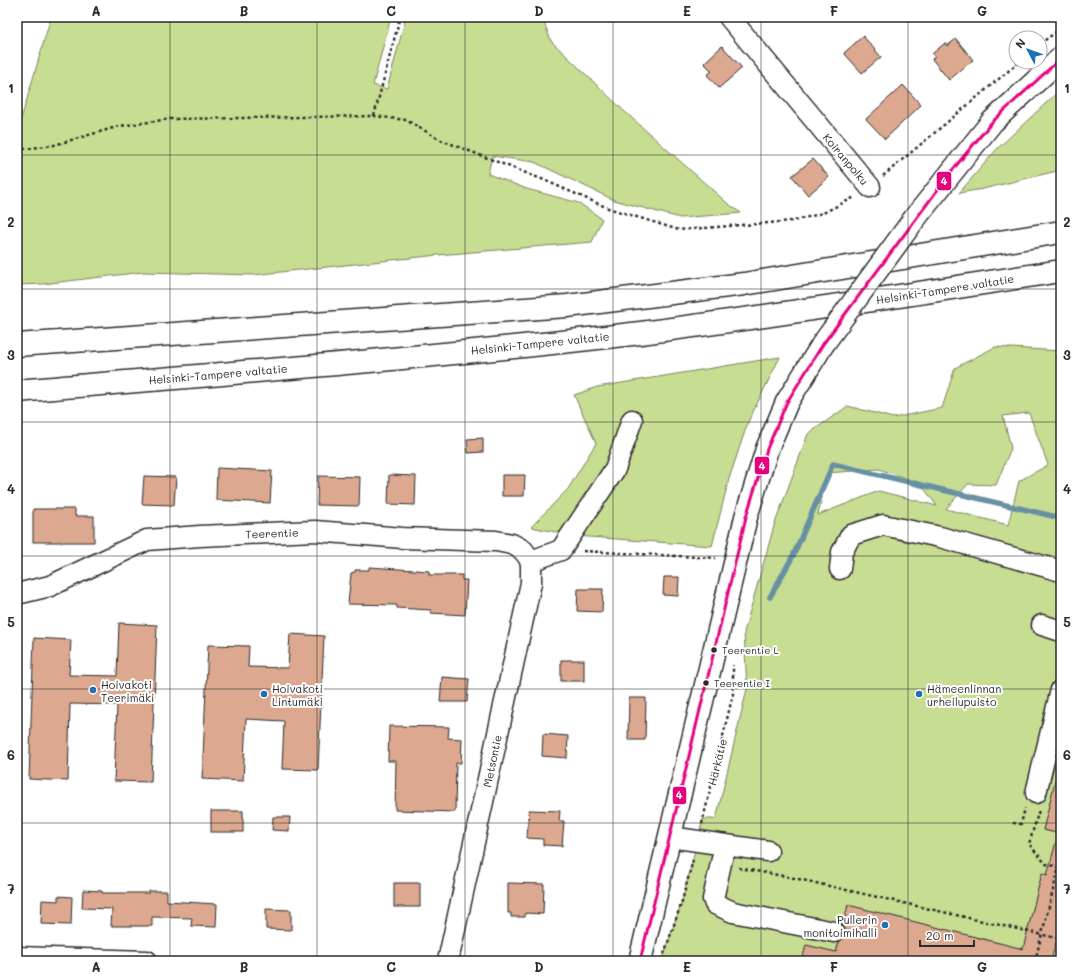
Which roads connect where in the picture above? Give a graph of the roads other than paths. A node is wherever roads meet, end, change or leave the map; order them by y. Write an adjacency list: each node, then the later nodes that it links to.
1 (729, 17): 3 (street, Koiranpolku)
2 (1061, 58): 17 (main road, bridge)
3 (870, 187)
4 (1061, 232): 6 (main road)
5 (1061, 271): 7 (main road, Helsinki-Tampere valtatie)
6 (17, 345)
7 (17, 390)
8 (632, 420): 9 (street)
9 (531, 561): 12 (street, Teerentie); 23 (street, Metsontie)
10 (840, 569): 11 (street)
11 (1061, 571)
12 (17, 594)
13 (1042, 625): 14 (street)
14 (1061, 631)
15 (1061, 690): 16 (street)
16 (1034, 802)
17 (670, 837): 18 (street); 24 (main road)
18 (725, 845): 19 (street); 20 (street)
19 (768, 851)
20 (834, 932)
21 (17, 957): 22 (street)
22 (147, 961)
23 (448, 961)
24 (640, 961)

